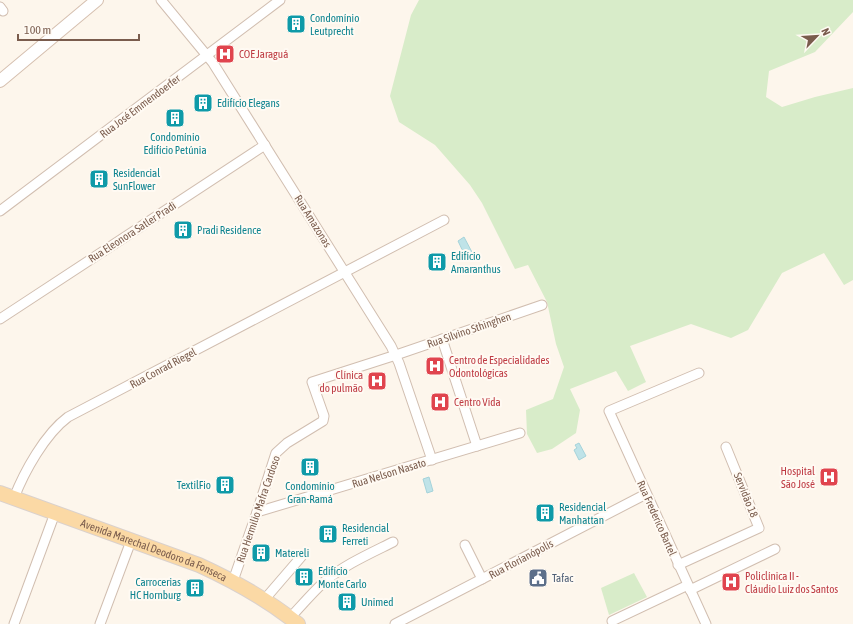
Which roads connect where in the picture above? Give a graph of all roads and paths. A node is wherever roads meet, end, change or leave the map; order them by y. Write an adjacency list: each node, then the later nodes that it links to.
1 (97, 0): 5 (main road)
2 (161, 0): 4 (street, Rua Amazonas)
3 (280, 0): 4 (street, Rua José Emmendoerfer)
4 (208, 55): 6 (street, Rua Amazonas); 7 (street, Rua José Emmendoerfer)
5 (0, 81)
6 (265, 144): 9 (street, Rua Amazonas); 11 (street, Rua Eleonora Satler Pradi)
7 (0, 211)
8 (444, 220): 9 (street, Rua Conrad Riegel)
9 (345, 273): 13 (street, Rua Amazonas); 21 (street, Rua Conrad Riegel)
10 (542, 305): 12 (street, Rua Silvino Sthinghen)
11 (0, 319)
12 (442, 339): 13 (street, Rua Silvino Sthinghen); 16 (street)
13 (396, 355): 18 (street, Rua Amazonas); 22 (street, Rua Hermilio Mafra Cardoso)
14 (699, 373): 20 (street, Rua Frederico Bartel)
15 (520, 433): 16 (street, Rua Nelson Nasato)
16 (477, 446): 18 (street, Rua Nelson Nasato)
17 (726, 447): 29 (street, Servidão 18)
18 (432, 460): 22 (street, Rua Nelson Nasato)
19 (0, 493): 21 (main road, Avenida Marechal Deodoro da Fonseca)
20 (646, 494): 29 (street, Rua Frederico Bartel); 30 (street, Rua Florianópolis)
21 (14, 498): 23 (main road, Avenida Marechal Deodoro da Fonseca)
22 (257, 512): 31 (street, Rua Hermilio Mafra Cardoso)
23 (55, 513): 24 (main road, Avenida Marechal Deodoro da Fonseca); 36 (street)
24 (132, 541): 31 (main road, Avenida Marechal Deodoro da Fonseca); 37 (street)
25 (393, 542): 34 (street)
26 (465, 546): 30 (street)
27 (775, 549): 32 (street)
28 (301, 557): 33 (street)
29 (678, 565): 32 (street, Rua Frederico Bartel)
30 (482, 579): 38 (street, Rua Florianópolis)
31 (233, 581): 33 (main road, Avenida Marechal Deodoro da Fonseca)
32 (689, 588): 35 (street); 39 (street, Rua Frederico Bartel)
33 (264, 600): 34 (main road, Avenida Marechal Deodoro da Fonseca)
34 (294, 621)
35 (612, 621)
36 (14, 624)
37 (100, 624)
38 (395, 624)
39 (706, 624)

